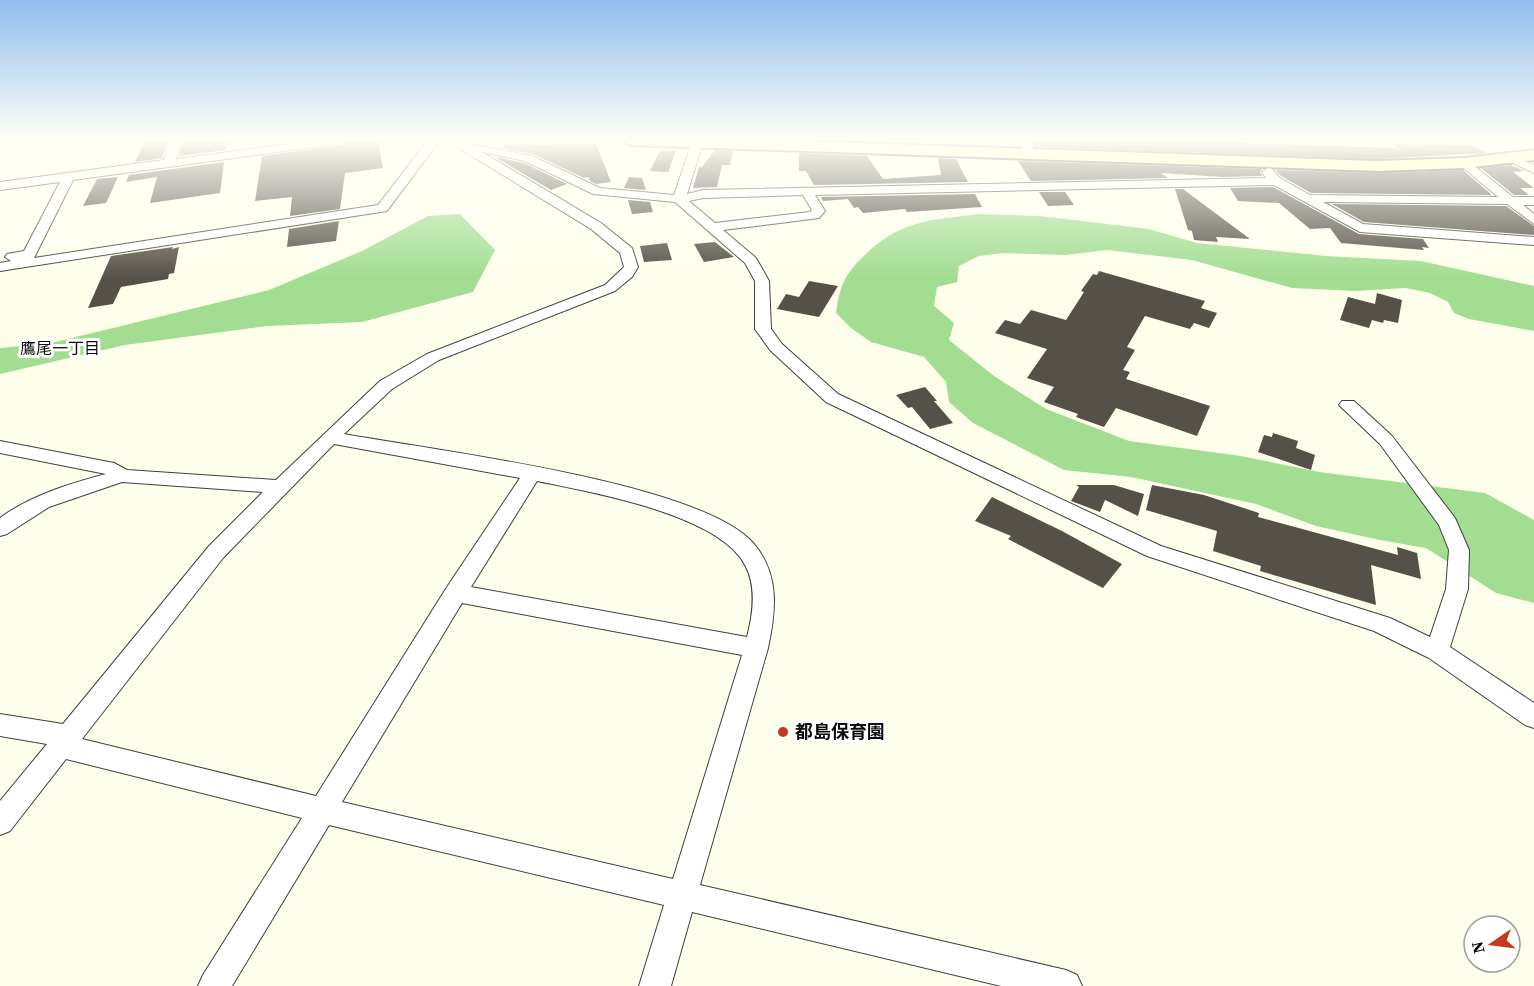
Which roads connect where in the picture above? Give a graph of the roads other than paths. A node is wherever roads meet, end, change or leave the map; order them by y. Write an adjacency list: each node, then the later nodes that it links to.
1 (63, 186): 17 (street)
2 (399, 186): 18 (street)
3 (531, 186): 20 (street)
4 (587, 186): 11 (street)
5 (683, 186): 11 (street)
6 (1062, 186): 9 (street)
7 (1285, 186): 10 (street)
8 (1491, 186): 12 (street)
9 (807, 192): 11 (street); 15 (street)
10 (1308, 198): 12 (street); 16 (street)
11 (679, 199): 15 (street)
12 (1509, 201): 13 (street); 14 (street)
13 (1534, 201)
14 (1534, 220)
15 (713, 227): 28 (street)
16 (1534, 241)
17 (0, 259)
18 (0, 267)
19 (1348, 405): 28 (street)
20 (330, 437): 22 (street); 24 (street)
21 (0, 447): 23 (street)
22 (532, 474): 26 (street); 27 (street)
23 (122, 476): 24 (street); 25 (street)
24 (281, 488): 31 (street)
25 (0, 530)
26 (455, 593): 27 (street); 32 (street)
27 (756, 648): 34 (street)
28 (1437, 651): 29 (street)
29 (1534, 717)
30 (0, 724): 31 (street)
31 (66, 741): 32 (street); 33 (street)
32 (324, 811): 34 (street); 35 (street)
33 (0, 822)
34 (684, 895): 36 (street); 37 (street)
35 (214, 986)
36 (655, 986)
37 (1066, 986)

